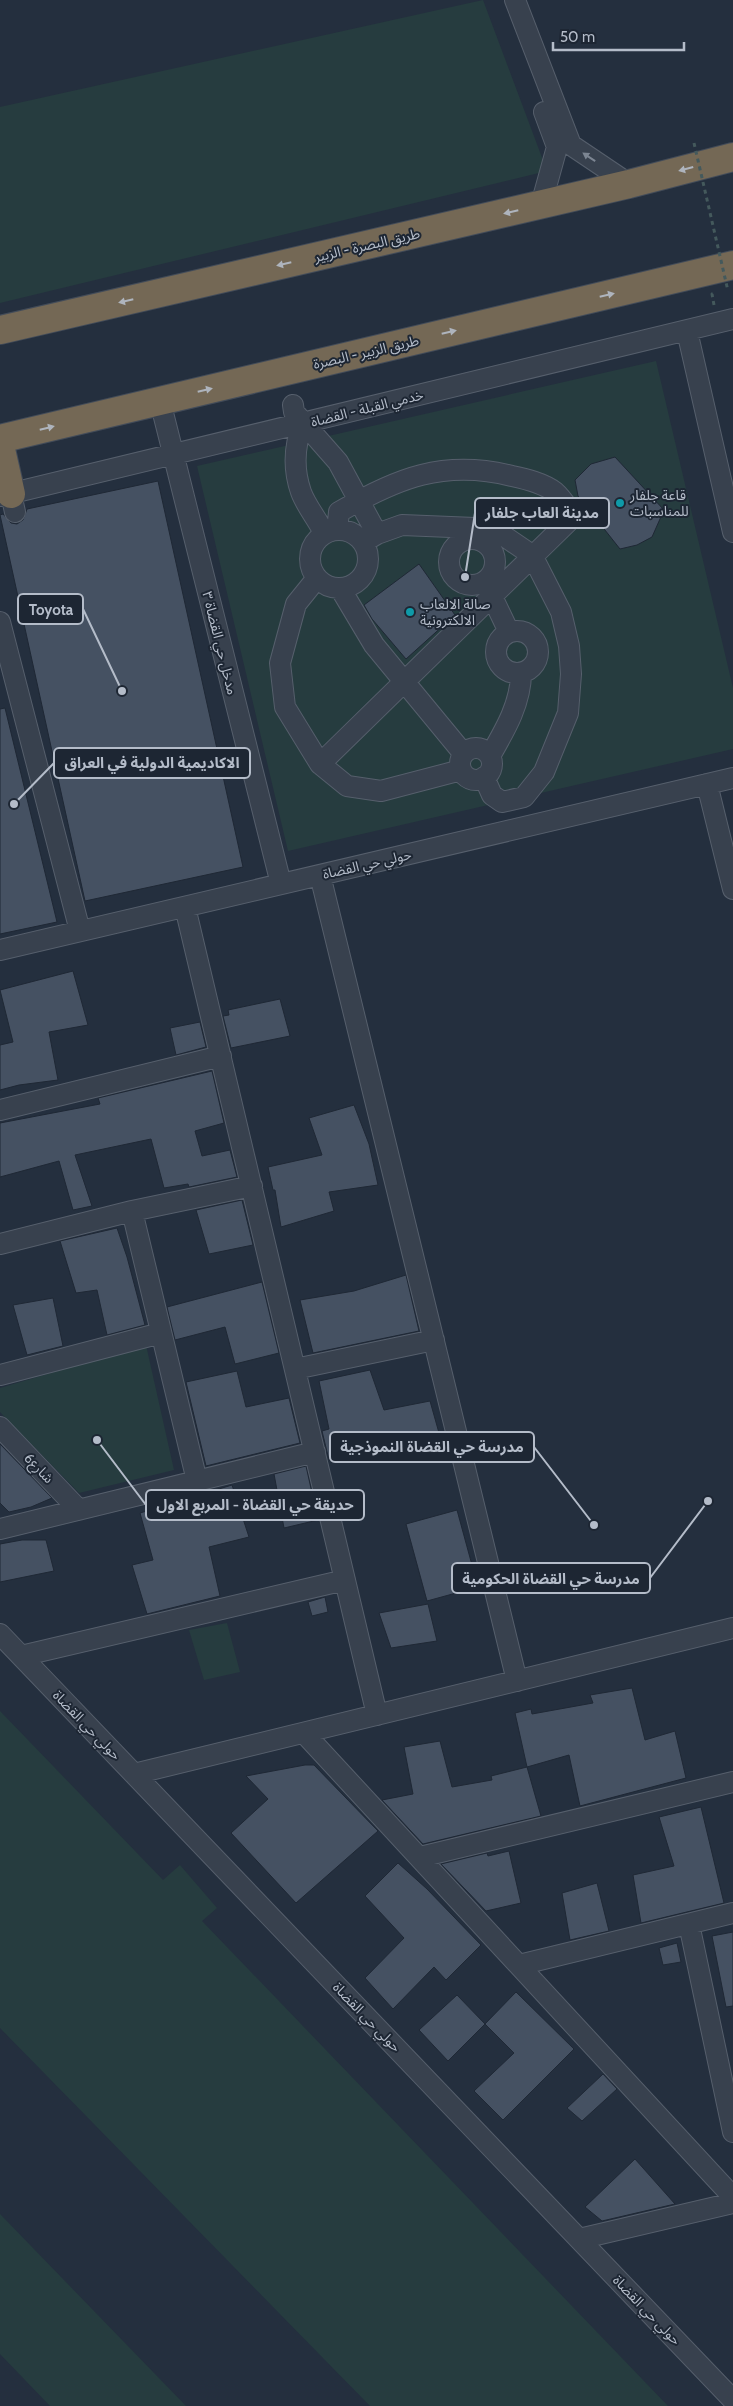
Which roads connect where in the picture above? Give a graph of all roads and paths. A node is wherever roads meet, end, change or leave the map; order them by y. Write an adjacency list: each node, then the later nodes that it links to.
1 (502, 0): 6 (street)
2 (515, 0): 5 (street, one-way to 2)
3 (694, 143): 7 (path, bridge)
4 (733, 157): 5 (highway, طريق البصرة - الزبير, one-way to 5)
5 (629, 184): 6 (highway, طريق البصرة - الزبير)
6 (541, 205): 9 (highway, طريق البصرة - الزبير, one-way to 9)
7 (730, 278): 11 (highway, طريق الزبير - البصرة, one-way to 7)
8 (733, 319): 10 (street, خدمي القبلة - القضاة)
9 (0, 330)
10 (687, 331): 13 (street, خدمي القبلة - القضاة); 20 (street)
11 (160, 401): 14 (highway, طريق الزبير - البصرة, one-way to 11); 16 (street, مدخل حي القضاة ٣)
12 (293, 405): 13 (street)
13 (303, 423): 16 (street, خدمي القبلة - القضاة); 17 (street); 19 (street)
14 (0, 439)
15 (0, 445): 18 (highway)
16 (172, 455): 18 (street, خدمي القبلة - القضاة); 37 (street, مدخل حي القضاة ٣)
17 (359, 500): 19 (street); 21 (street); 22 (street)
18 (9, 501)
19 (331, 532): 21 (street); 23 (street)
20 (733, 532)
21 (370, 538): 22 (street); 24 (street)
22 (531, 558): 25 (street); 33 (street)
23 (317, 578): 24 (street); 32 (street)
24 (340, 588): 29 (street)
25 (488, 589): 27 (street); 29 (street)
26 (0, 622): 40 (street)
27 (509, 632): 28 (street); 28 (street)
28 (521, 673): 30 (street)
29 (404, 681): 31 (street); 32 (street)
30 (490, 756): 31 (street); 33 (street)
31 (462, 762): 32 (street); 33 (street)
32 (320, 764)
33 (484, 777)
34 (733, 778): 35 (street, حولي حي القضاة)
35 (707, 784): 36 (street, حولي حي القضاة); 38 (street)
36 (320, 875): 37 (street, حولي حي القضاة); 48 (street)
37 (281, 884): 39 (street, حولي حي القضاة)
38 (733, 889)
39 (185, 906): 40 (street, حولي حي القضاة); 42 (street)
40 (80, 931): 41 (street, حولي حي القضاة)
41 (0, 950)
42 (221, 1056): 43 (street); 44 (street)
43 (0, 1110)
44 (252, 1186): 45 (street); 49 (street)
45 (132, 1211): 46 (street); 47 (street)
46 (0, 1244)
47 (161, 1332): 50 (street); 53 (street)
48 (434, 1340): 49 (street); 60 (street)
49 (295, 1369): 52 (street)
50 (0, 1374)
51 (0, 1427): 54 (street, شارع6)
52 (315, 1452): 53 (street); 56 (street)
53 (197, 1481): 54 (street)
54 (79, 1510): 55 (street)
55 (0, 1529)
56 (346, 1580): 59 (street); 61 (street)
57 (733, 1628): 60 (street)
58 (0, 1634): 59 (street, حولي حي القضاة)
59 (21, 1656): 63 (street, حولي حي القضاة)
60 (517, 1681): 61 (street)
61 (377, 1715): 62 (street)
62 (304, 1733): 63 (street); 65 (street)
63 (134, 1774): 72 (street, حولي حي القضاة)
64 (733, 1782): 65 (street)
65 (420, 1857): 68 (street)
66 (733, 1913): 67 (street)
67 (689, 1924): 68 (street); 69 (street)
68 (519, 1965): 70 (street)
69 (733, 2132)
70 (733, 2197)
71 (733, 2202): 72 (street)
72 (579, 2239): 73 (street, حولي حي القضاة)
73 (733, 2400)

